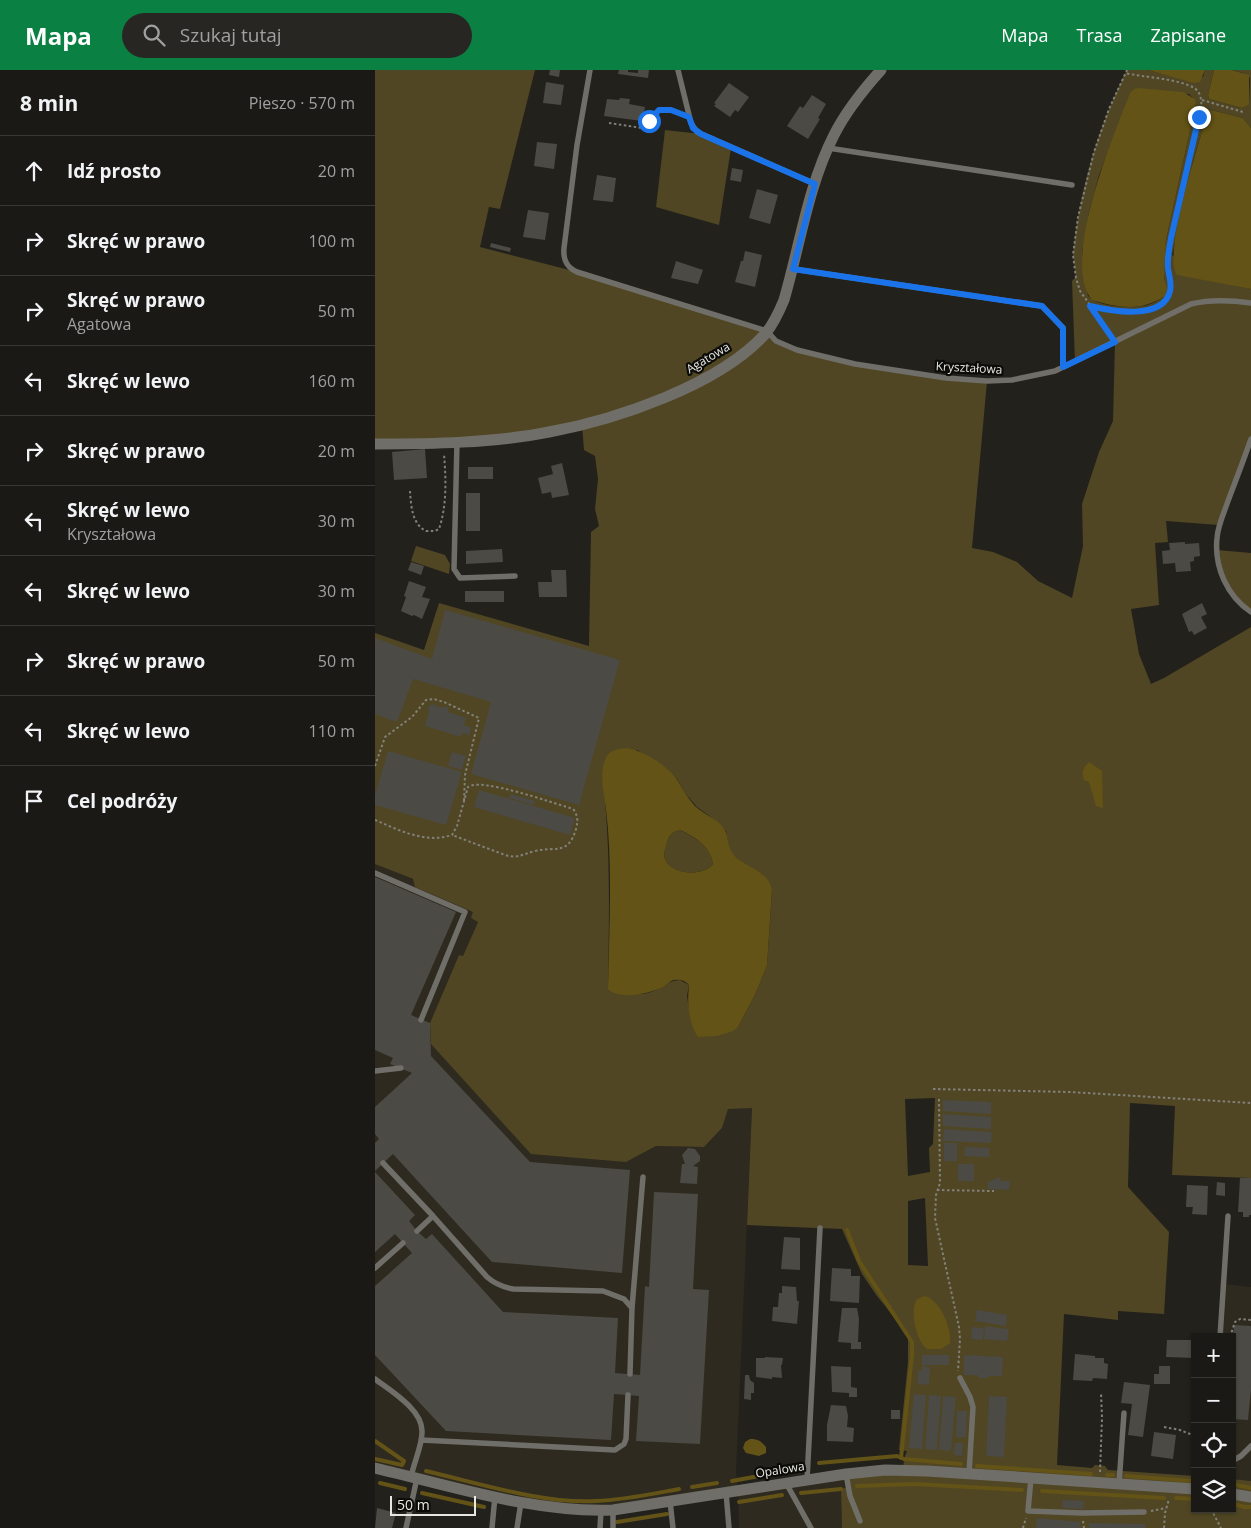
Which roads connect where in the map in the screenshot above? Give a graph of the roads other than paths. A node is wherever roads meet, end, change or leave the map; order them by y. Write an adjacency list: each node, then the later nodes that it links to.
1 (590, 70): 9 (lane, Kryształowa)
2 (678, 70): 5 (lane)
3 (881, 70): 4 (street, Agatowa)
4 (828, 148): 5 (street, Agatowa); 6 (lane)
5 (815, 184): 7 (street, Agatowa)
6 (1072, 185)
7 (793, 269): 9 (street, Agatowa); 10 (lane)
8 (1251, 303): 10 (lane, Kryształowa)
9 (767, 331): 10 (lane, Kryształowa); 12 (street, Agatowa)
10 (1063, 367)
11 (1251, 438): 15 (lane)
12 (457, 441): 13 (street, Agatowa); 14 (lane)
13 (375, 444)
14 (515, 576)
15 (1251, 612)
16 (375, 873): 17 (lane)
17 (421, 1020)
18 (401, 1068): 19 (lane)
19 (375, 1071)
20 (383, 1163): 22 (lane)
21 (643, 1177): 28 (lane)
22 (433, 1216): 25 (lane); 28 (lane)
23 (1228, 1216): 29 (lane)
24 (820, 1228): 43 (lane)
25 (417, 1231)
26 (403, 1243): 27 (lane)
27 (375, 1268)
28 (633, 1308): 30 (lane)
29 (1220, 1333)
30 (630, 1374)
31 (960, 1378): 40 (lane)
32 (375, 1379): 35 (lane)
33 (628, 1395): 35 (lane)
34 (1124, 1413): 45 (lane)
35 (421, 1440): 41 (lane)
36 (1251, 1446): 37 (lane)
37 (1236, 1459)
38 (376, 1471): 41 (street, Opalowa)
39 (846, 1474): 40 (street, Opalowa); 43 (street, Opalowa); 55 (lane)
40 (969, 1474): 42 (street, Opalowa)
41 (414, 1478): 49 (street, Opalowa); 56 (lane)
42 (1031, 1478): 45 (street, Opalowa); 54 (lane)
43 (807, 1480): 44 (street, Opalowa)
44 (786, 1483): 47 (street, Opalowa); 63 (lane)
45 (1119, 1484): 46 (street, Opalowa)
46 (1191, 1489)
47 (726, 1492): 51 (street, Opalowa); 62 (lane)
48 (1236, 1495): 50 (street)
49 (495, 1496): 52 (street, Opalowa); 57 (lane)
50 (1251, 1497)
51 (670, 1501): 53 (street, Opalowa); 61 (lane)
52 (521, 1502): 53 (street, Opalowa); 58 (lane)
53 (607, 1511): 59 (lane); 60 (lane)
54 (1144, 1512)
55 (860, 1520)
56 (406, 1528)
57 (492, 1528)
58 (517, 1528)
59 (600, 1528)
60 (613, 1528)
61 (673, 1528)
62 (729, 1528)
63 (811, 1528)

